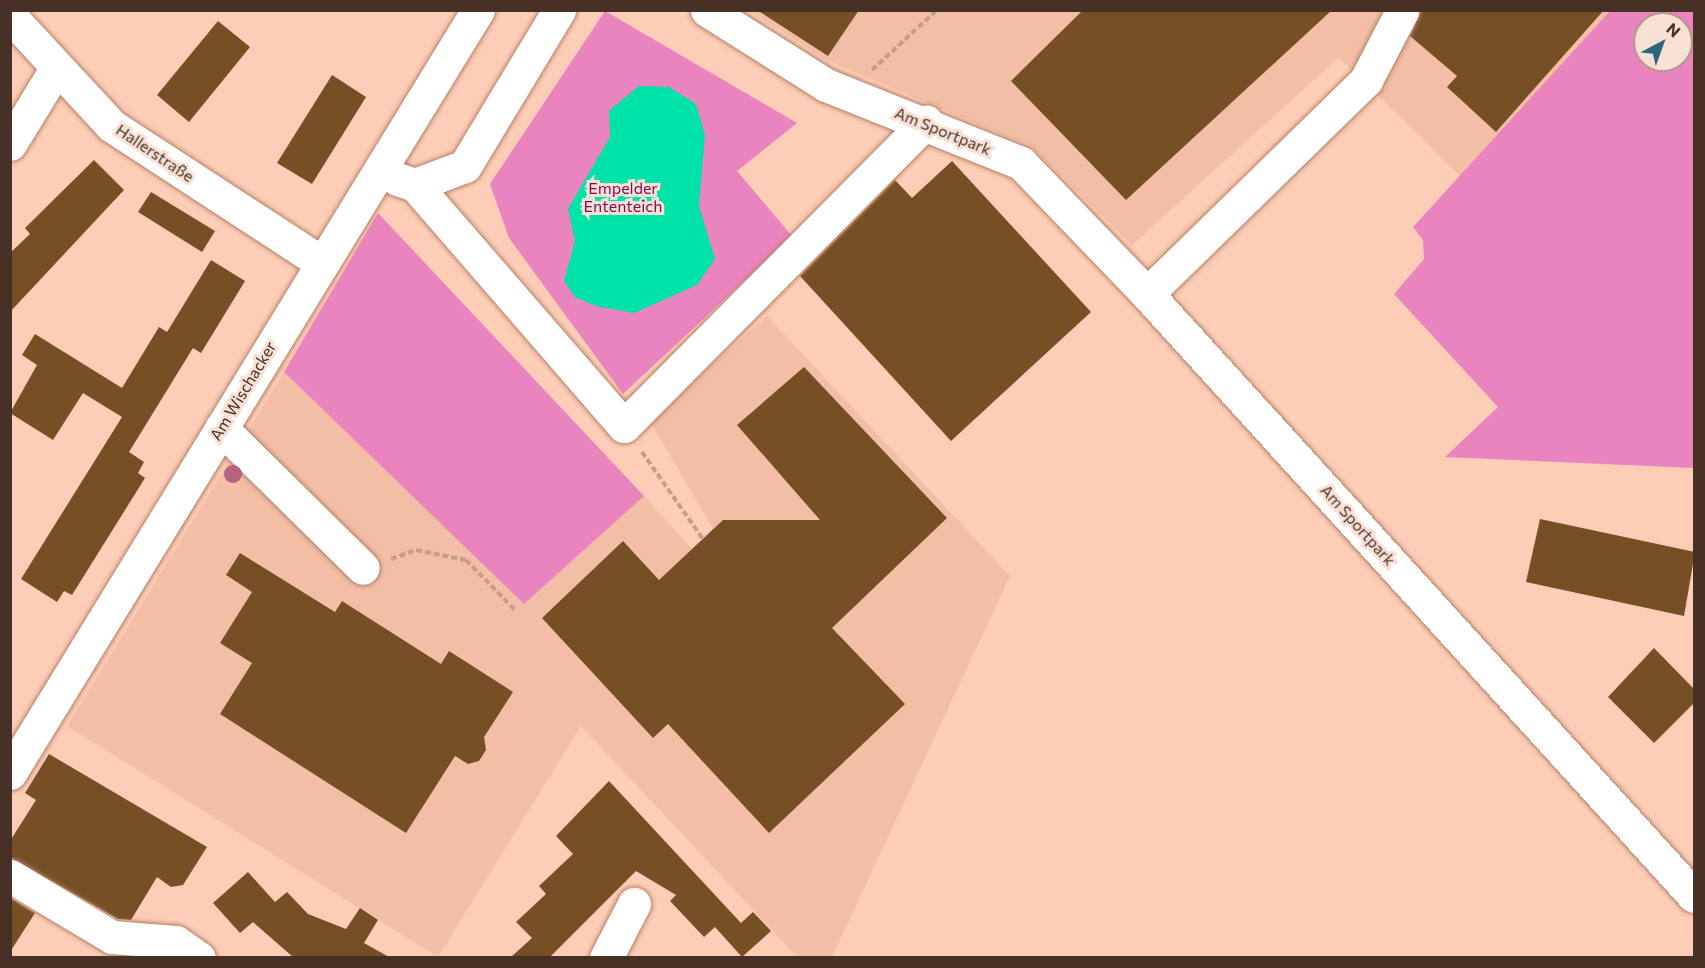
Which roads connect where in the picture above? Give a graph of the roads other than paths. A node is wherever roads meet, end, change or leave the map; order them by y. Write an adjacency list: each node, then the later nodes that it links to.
1 (478, 10): 9 (street, Am Wischacker)
2 (559, 10): 10 (street)
3 (707, 10): 7 (street, Am Sportpark)
4 (1402, 11): 12 (street)
5 (10, 16): 6 (street, Hallerstraße)
6 (56, 69): 8 (street); 11 (street, Hallerstraße)
7 (926, 122): 10 (street); 12 (street, Am Sportpark)
8 (10, 144)
9 (378, 172): 10 (street); 11 (street, Am Wischacker)
10 (415, 185)
11 (322, 263): 13 (street, Am Wischacker)
12 (1147, 294): 17 (street, Am Sportpark)
13 (221, 428): 14 (street); 15 (street, Am Wischacker)
14 (363, 568)
15 (10, 773)
16 (10, 876): 19 (street)
17 (1695, 896)
18 (634, 904): 20 (street)
19 (199, 957)
20 (606, 957)

